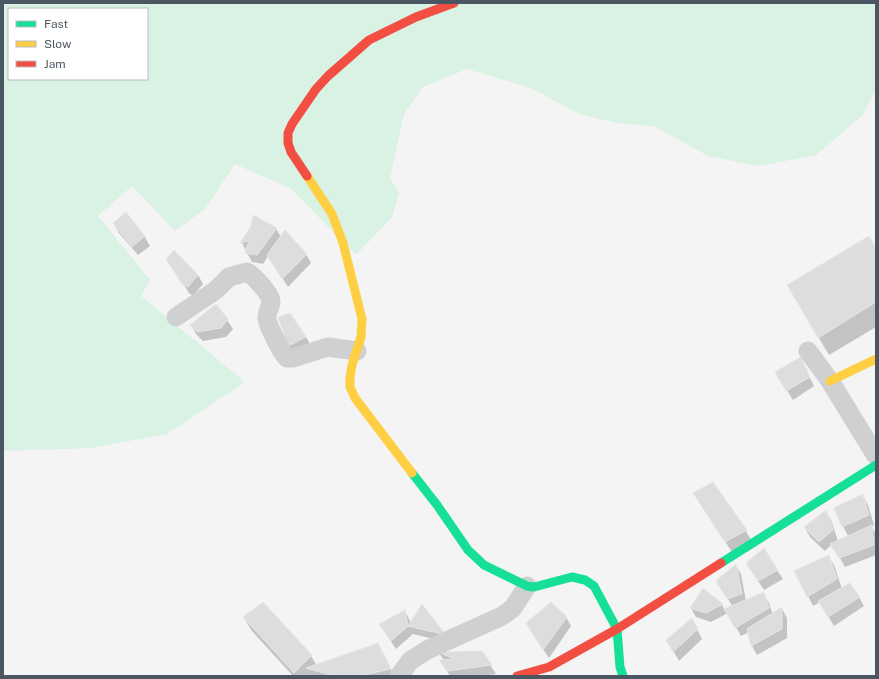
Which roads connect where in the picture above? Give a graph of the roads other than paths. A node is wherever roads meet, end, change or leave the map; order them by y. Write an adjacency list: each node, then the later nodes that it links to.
1 (454, 3): 3 (street)
2 (176, 317): 3 (street)
3 (357, 351): 9 (street)
4 (808, 351): 6 (street)
5 (876, 359): 6 (street)
6 (830, 381): 7 (street)
7 (876, 456)
8 (876, 465): 10 (street)
9 (527, 586): 10 (street); 11 (street)
10 (617, 628): 12 (street); 13 (street)
11 (399, 676)
12 (517, 676)
13 (623, 676)

